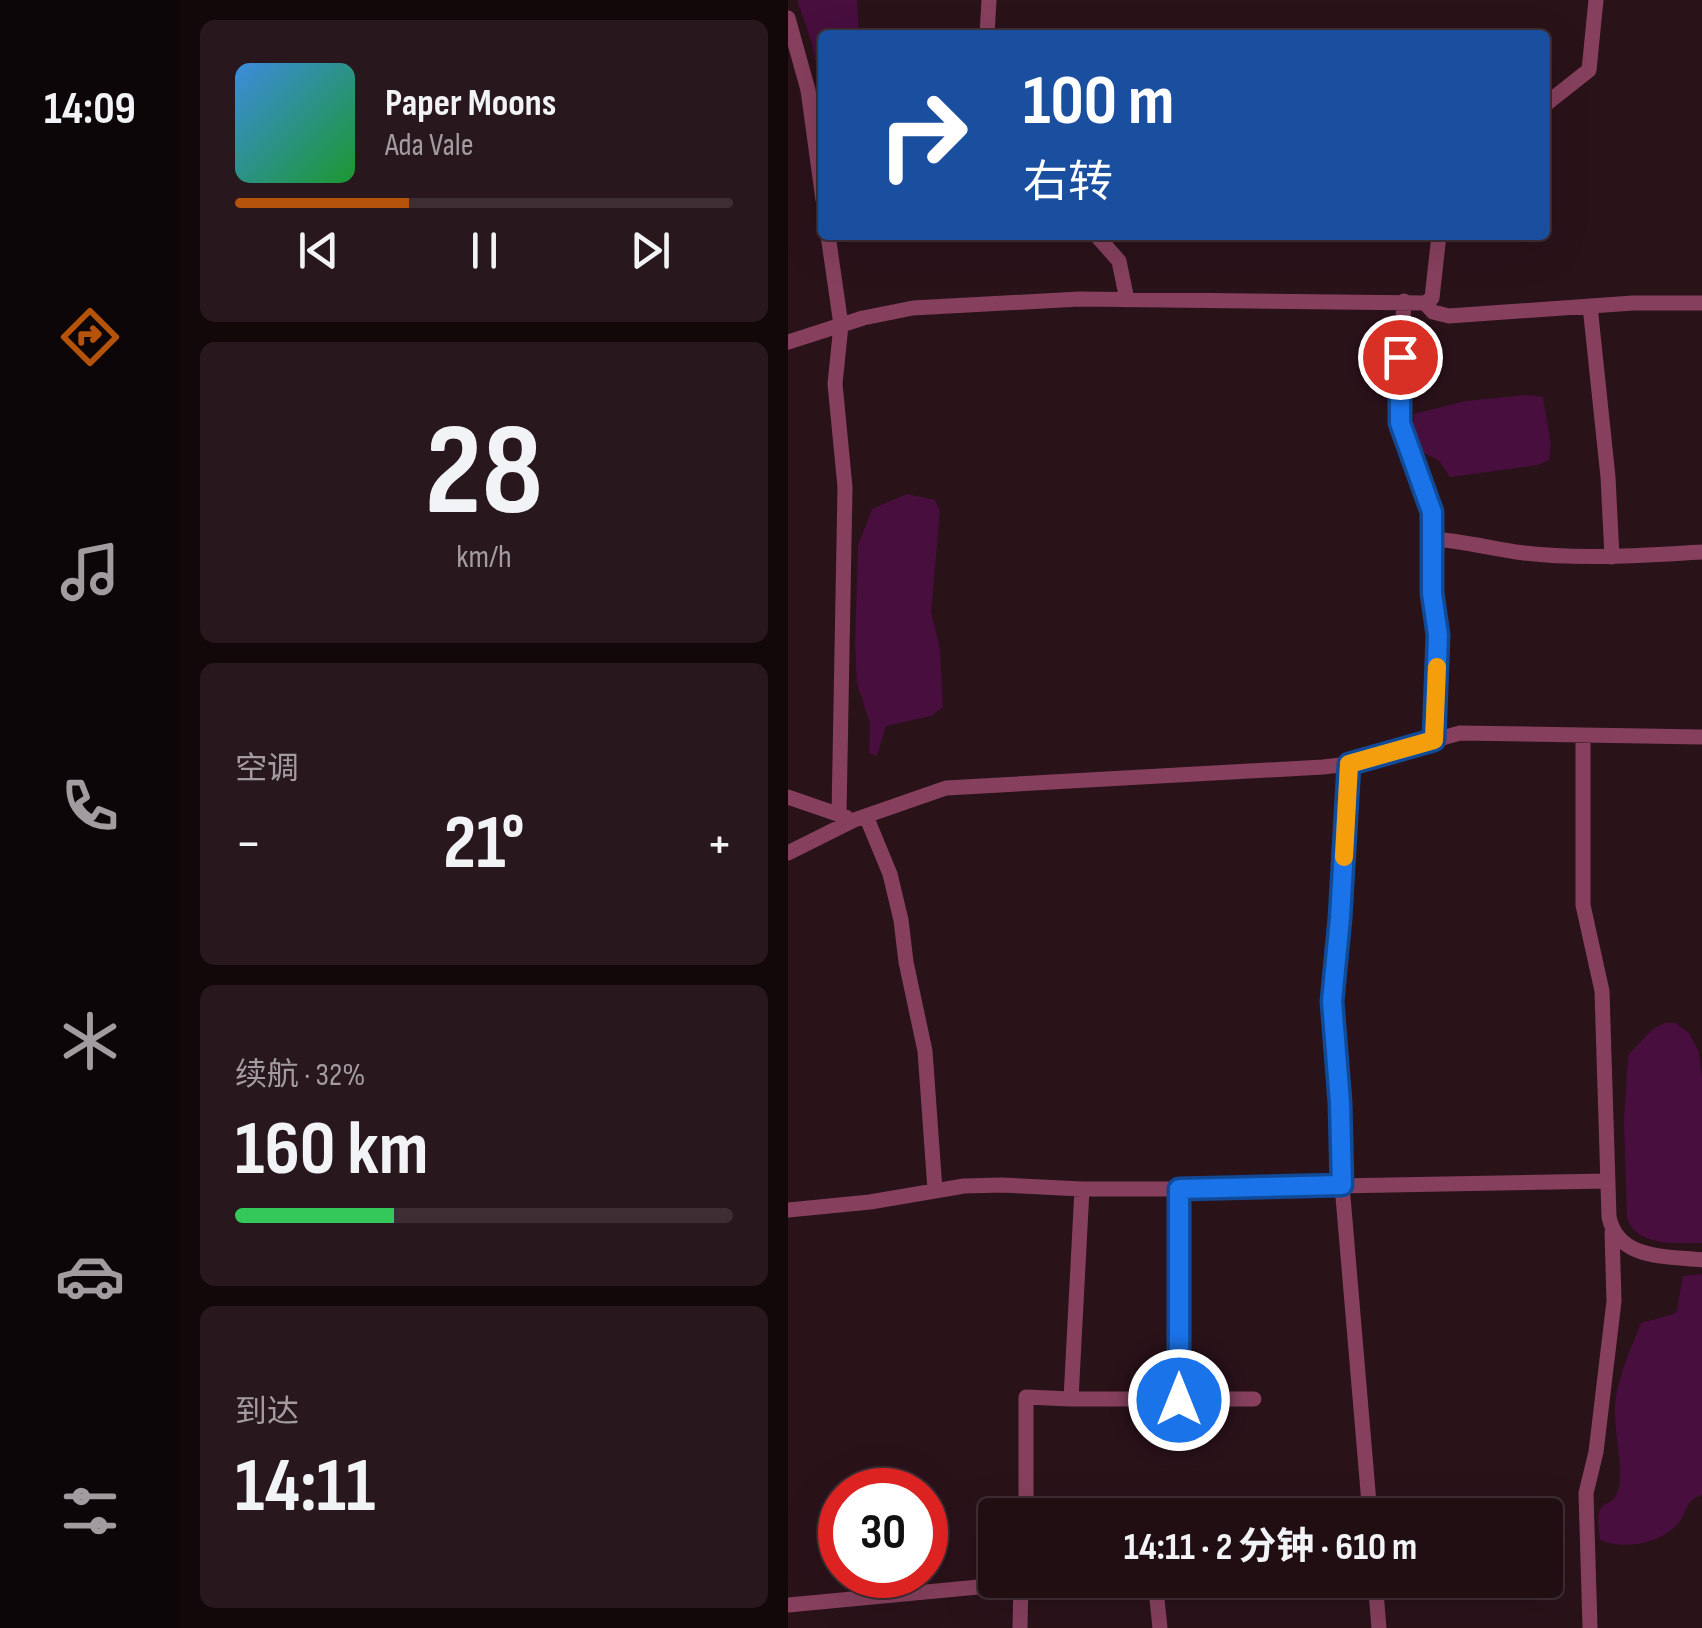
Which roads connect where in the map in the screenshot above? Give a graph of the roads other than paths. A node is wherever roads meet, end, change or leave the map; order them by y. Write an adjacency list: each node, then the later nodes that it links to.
1 (989, 0): 4 (street)
2 (1596, 0): 5 (street)
3 (788, 18): 6 (street)
4 (987, 30)
5 (1550, 101)
6 (818, 163)
7 (829, 240): 15 (street)
8 (1100, 240): 10 (street)
9 (1439, 240): 12 (street)
10 (1126, 300): 11 (street); 15 (street)
11 (1404, 301): 12 (street); 17 (street)
12 (1425, 303): 14 (street)
13 (1702, 303): 14 (street)
14 (1590, 306): 19 (street)
15 (841, 325): 16 (street); 25 (street)
16 (788, 342)
17 (1433, 540): 19 (street); 22 (street)
18 (1702, 552): 19 (street)
19 (1612, 557)
20 (1583, 735): 21 (street); 22 (street); 27 (street)
21 (1702, 737)
22 (1434, 740): 23 (street)
23 (1349, 764): 25 (street); 28 (street)
24 (788, 797): 25 (street)
25 (854, 817): 26 (street); 30 (street)
26 (788, 853)
27 (1608, 1182): 28 (street); 33 (street)
28 (1342, 1185): 29 (street); 39 (street)
29 (1179, 1189): 31 (street); 36 (street)
30 (935, 1190): 31 (street); 32 (street)
31 (1082, 1190): 35 (street)
32 (788, 1210)
33 (1612, 1232): 34 (street); 48 (street)
34 (1702, 1260)
35 (1071, 1399): 36 (street); 38 (street)
36 (1179, 1400): 37 (street)
37 (1254, 1400)
38 (1026, 1498)
39 (1369, 1498)
40 (978, 1586): 44 (street)
41 (1021, 1598): 45 (street)
42 (1156, 1598): 46 (street)
43 (1376, 1598): 47 (street)
44 (788, 1605)
45 (1020, 1628)
46 (1160, 1628)
47 (1378, 1628)
48 (1590, 1628)

